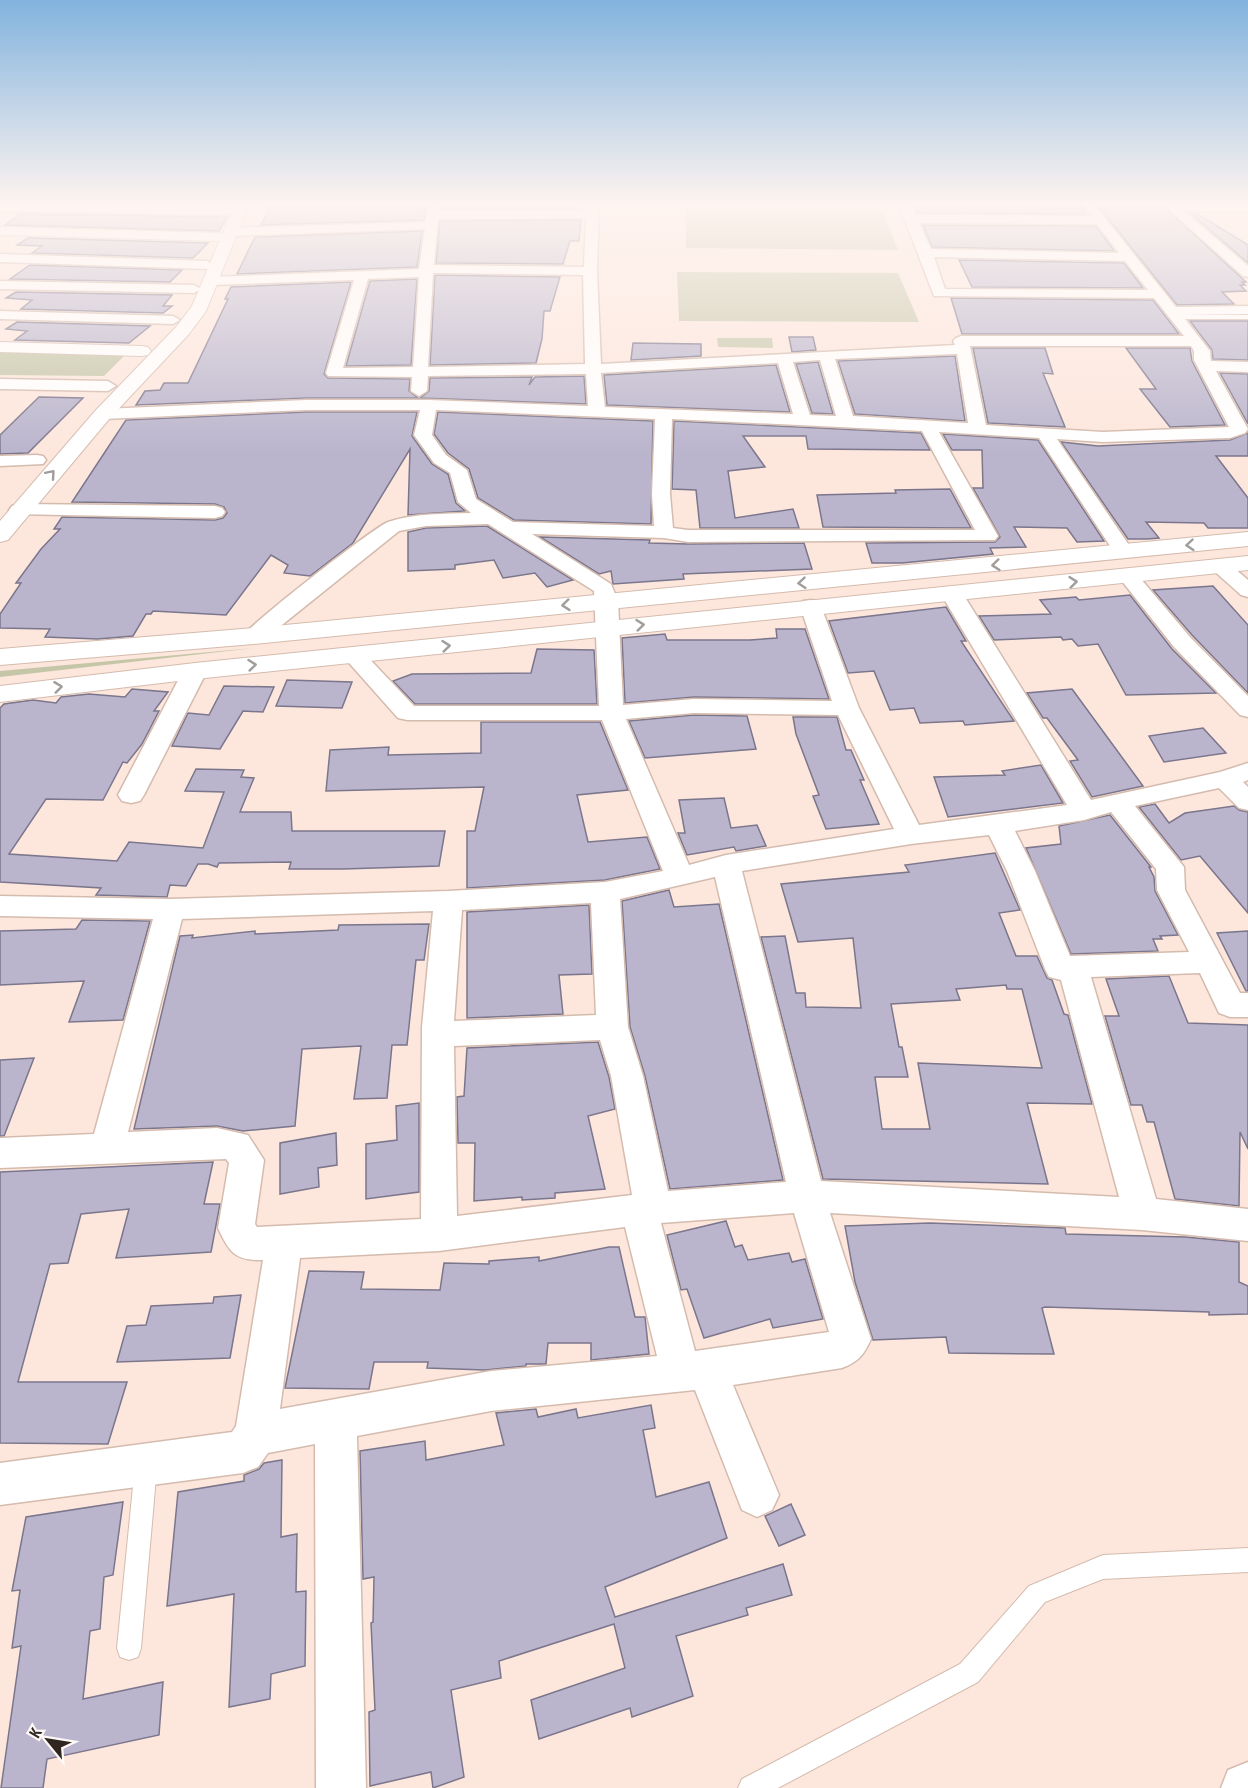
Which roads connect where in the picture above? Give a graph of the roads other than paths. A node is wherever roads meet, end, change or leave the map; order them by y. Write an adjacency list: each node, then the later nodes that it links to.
1 (28, 285): 9 (street)
2 (201, 285): 16 (main road)
3 (207, 285): 31 (main road)
4 (359, 285): 26 (street)
5 (425, 285): 26 (street)
6 (590, 285): 25 (street)
7 (936, 285): 11 (street)
8 (1151, 285): 11 (street)
9 (20, 286): 10 (street)
10 (3, 291)
11 (1158, 294): 13 (street)
12 (1248, 310): 13 (street)
13 (1174, 314): 15 (lane); 17 (street)
14 (0, 315): 16 (street)
15 (1248, 317)
16 (173, 320): 20 (main road)
17 (1196, 341): 19 (street); 23 (street)
18 (0, 347): 20 (main road)
19 (964, 349): 21 (street); 38 (street)
20 (142, 351): 28 (main road)
21 (826, 355): 22 (street); 35 (street)
22 (784, 358): 25 (street); 34 (street)
23 (1205, 366): 24 (street); 33 (street)
24 (1248, 367)
25 (593, 369): 26 (street); 30 (street)
26 (421, 372): 29 (street)
27 (0, 384): 28 (street)
28 (108, 386): 37 (main road)
29 (423, 405): 30 (street); 31 (street); 46 (street)
30 (597, 411): 32 (street)
31 (103, 414): 44 (main road, one-way to 31)
32 (664, 414): 34 (street); 48 (street)
33 (1240, 419): 39 (street)
34 (803, 420): 35 (street)
35 (846, 421): 36 (street)
36 (927, 425): 38 (street); 48 (street)
37 (68, 427)
38 (978, 429): 39 (street)
39 (1045, 434): 51 (street)
40 (53, 444): 41 (main road)
41 (37, 460): 42 (street); 43 (main road)
42 (0, 461)
43 (22, 476)
44 (19, 510): 45 (street); 49 (main road)
45 (215, 512)
46 (492, 518): 47 (street); 60 (street)
47 (512, 528): 48 (street); 57 (street)
48 (664, 532)
49 (0, 535)
50 (1248, 540): 51 (main road, one-way to 51)
51 (1123, 551): 57 (main road, one-way to 57)
52 (1248, 563): 53 (main road)
53 (1220, 566): 54 (main road); 55 (street)
54 (1128, 576): 56 (main road, one-way to 54); 66 (street)
55 (1248, 591)
56 (952, 594): 58 (main road); 72 (street)
57 (607, 601): 59 (street); 60 (main road, one-way to 60)
58 (811, 606): 59 (main road, one-way to 58); 65 (street)
59 (609, 628): 61 (main road, one-way to 59); 67 (street)
60 (254, 636): 62 (main road)
61 (353, 656): 63 (main road, one-way to 61); 67 (street)
62 (0, 657)
63 (195, 671): 64 (main road, one-way to 63); 69 (street)
64 (0, 694)
65 (847, 708): 67 (street); 74 (street)
66 (1248, 710)
67 (611, 713): 76 (street)
68 (1236, 775): 70 (street); 71 (street)
69 (131, 795)
70 (1117, 801): 72 (street); 81 (street)
71 (1248, 802)
72 (1084, 811): 73 (street)
73 (998, 825): 74 (street); 82 (street)
74 (911, 835): 75 (street)
75 (726, 864): 76 (street); 88 (street)
76 (680, 877): 77 (street)
77 (605, 892): 78 (street); 84 (street)
78 (448, 902): 80 (street); 85 (street)
79 (0, 906): 80 (street)
80 (170, 909): 86 (street)
81 (1210, 962): 82 (street); 83 (street)
82 (1073, 968): 90 (street)
83 (1248, 1005)
84 (612, 1027): 85 (street); 89 (street)
85 (438, 1034): 92 (street)
86 (107, 1148): 87 (street); 93 (street)
87 (0, 1153)
88 (807, 1196): 89 (street); 90 (street); 94 (street)
89 (646, 1209): 92 (street); 94 (street)
90 (1142, 1214): 91 (street)
91 (1248, 1225)
92 (439, 1234): 93 (street)
93 (284, 1242): 96 (street)
94 (694, 1371): 95 (street); 99 (street)
95 (336, 1419): 96 (street); 102 (street)
96 (256, 1434): 97 (street)
97 (146, 1465): 98 (street); 101 (lane)
98 (2, 1490)
99 (758, 1496)
100 (1248, 1560): 103 (lane)
101 (129, 1648)
102 (341, 1788)
103 (751, 1788)

